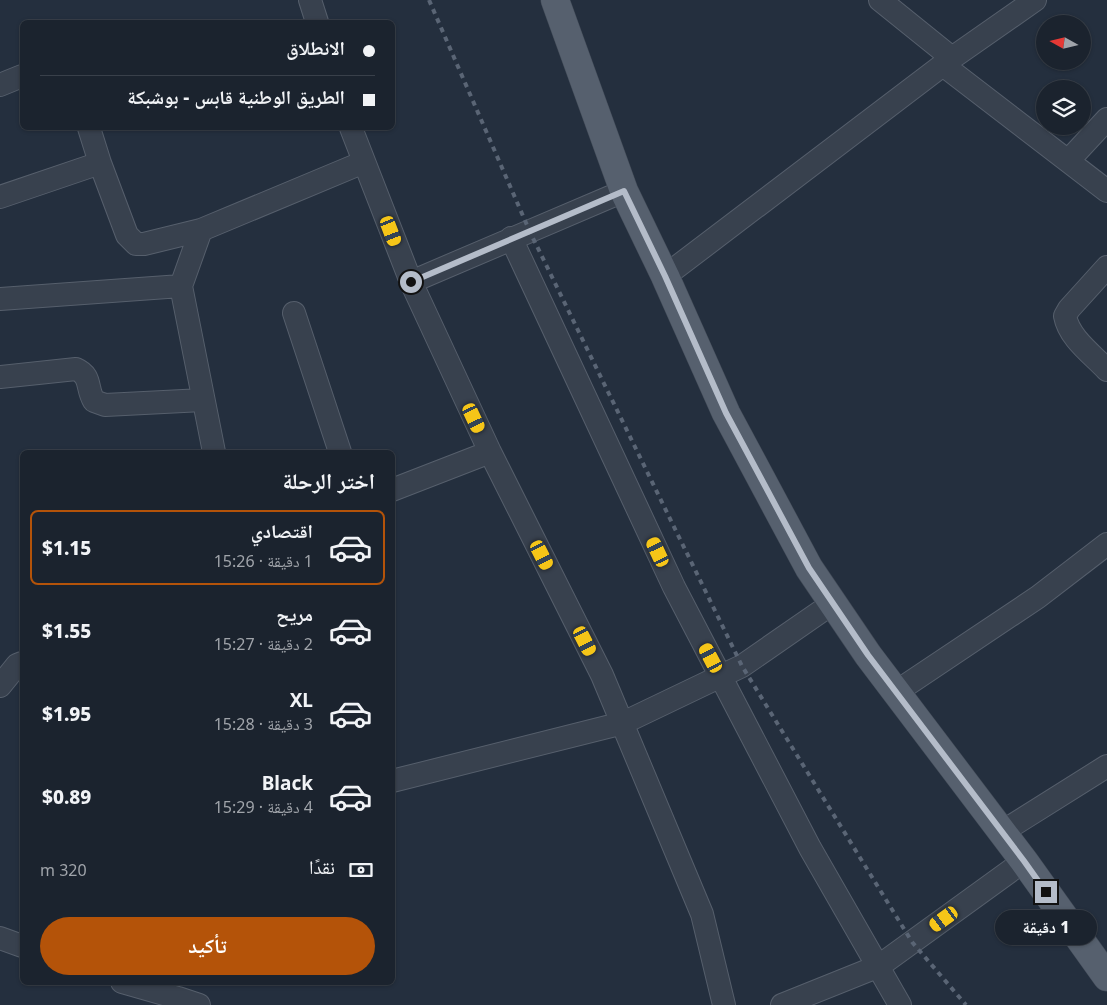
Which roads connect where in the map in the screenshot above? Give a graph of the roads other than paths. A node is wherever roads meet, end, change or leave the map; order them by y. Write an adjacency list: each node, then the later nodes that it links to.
1 (310, 0): 5 (street)
2 (555, 0): 15 (main road)
3 (880, 0): 6 (street)
4 (1035, 0): 6 (street)
5 (316, 20)
6 (947, 61): 12 (street); 21 (street)
7 (20, 77): 8 (street)
8 (0, 85)
9 (1107, 119): 12 (street)
10 (91, 130): 14 (street)
11 (352, 130): 13 (street)
12 (1068, 161): 16 (street)
13 (364, 162): 18 (street); 22 (street)
14 (100, 163): 17 (street); 18 (street)
15 (624, 191): 19 (street); 21 (main road)
16 (1107, 191)
17 (0, 197)
18 (201, 230): 23 (street)
19 (511, 238): 22 (street); 35 (street)
20 (1107, 267): 26 (street)
21 (665, 276): 34 (main road)
22 (411, 282): 31 (street)
23 (180, 286): 24 (street); 28 (street)
24 (0, 300)
25 (294, 313): 30 (street)
26 (1107, 370)
27 (0, 377): 28 (street)
28 (203, 400): 29 (street)
29 (214, 450)
30 (339, 450)
31 (490, 452): 32 (street); 37 (street)
32 (395, 489)
33 (1107, 544): 36 (street)
34 (832, 603): 35 (street); 36 (main road)
35 (720, 676): 37 (street); 44 (street)
36 (896, 692): 40 (main road)
37 (622, 723): 39 (street); 48 (street)
38 (1107, 766): 40 (street)
39 (395, 780)
40 (1002, 832): 41 (main road)
41 (1024, 861): 44 (street); 45 (main road)
42 (0, 938): 43 (street)
43 (20, 945)
44 (878, 966): 49 (street); 50 (street)
45 (1107, 977)
46 (132, 985): 47 (street)
47 (199, 1005)
48 (724, 1005)
49 (782, 1005)
50 (900, 1005)

